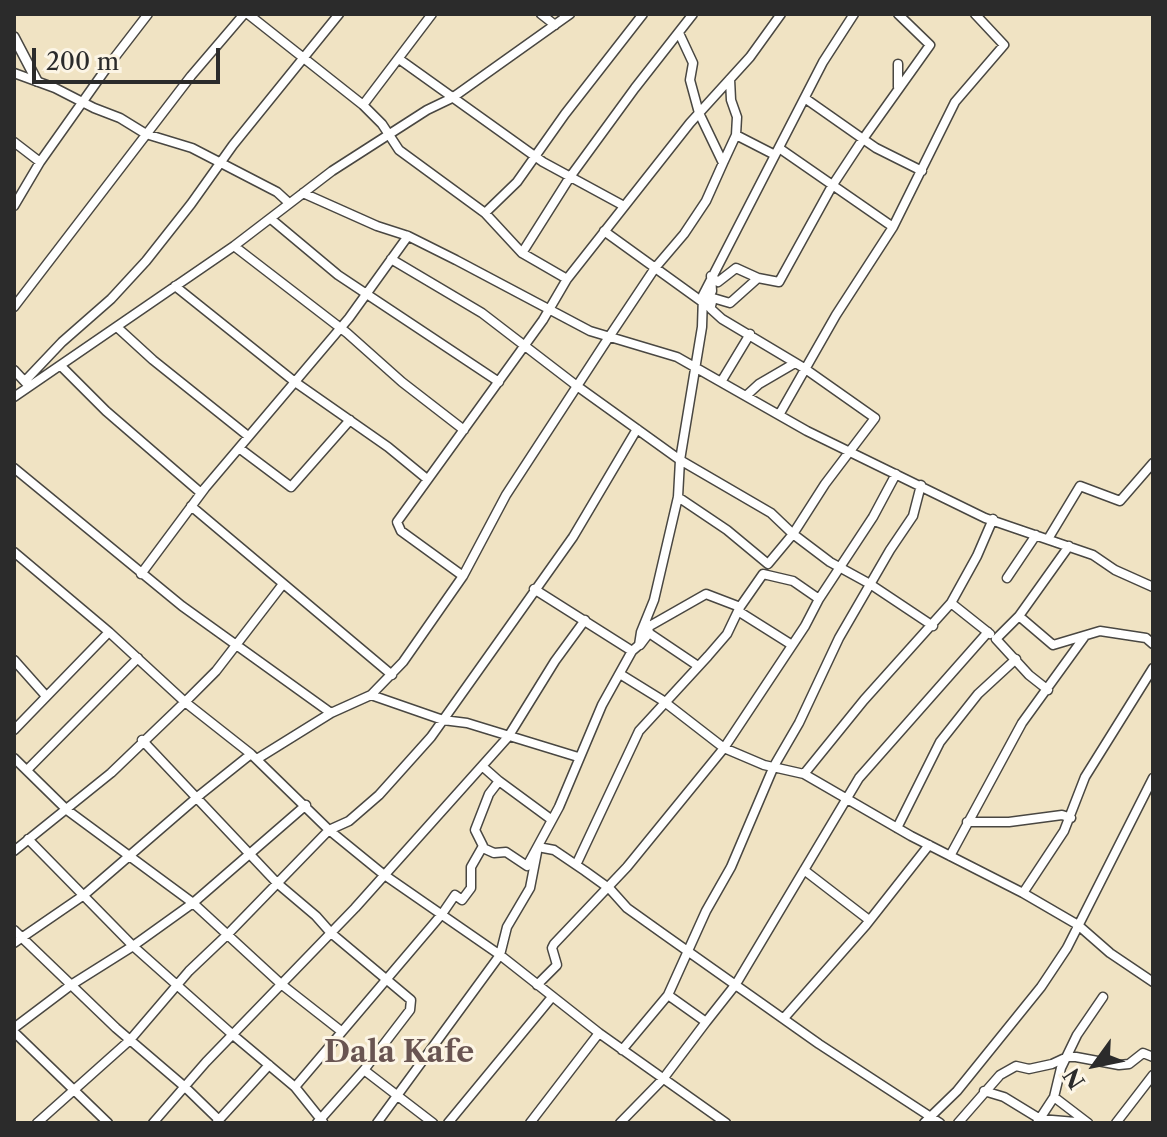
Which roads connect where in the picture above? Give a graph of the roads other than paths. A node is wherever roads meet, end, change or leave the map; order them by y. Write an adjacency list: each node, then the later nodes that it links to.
1 (148, 14): 25 (street)
2 (246, 14): 16 (street); 28 (street)
3 (339, 14): 16 (street)
4 (432, 14): 17 (street)
5 (541, 14): 13 (street)
6 (570, 14): 13 (street)
7 (643, 14): 34 (street)
8 (693, 14): 14 (street)
9 (781, 14): 20 (street)
10 (854, 14): 24 (street)
11 (898, 14): 22 (street)
12 (975, 14): 38 (street)
13 (555, 25): 23 (street)
14 (679, 33): 27 (street); 39 (street)
15 (14, 37): 21 (street)
16 (304, 57): 26 (street); 36 (street)
17 (399, 59): 23 (street); 26 (street)
18 (898, 64): 22 (street)
19 (15, 75): 21 (street)
20 (730, 79): 27 (street); 30 (street)
21 (37, 81): 25 (street)
22 (898, 90): 31 (street)
23 (452, 98): 29 (street); 34 (street)
24 (806, 99): 31 (street); 33 (street)
25 (82, 102): 28 (street); 35 (street)
26 (363, 105): 29 (street)
27 (699, 113): 37 (street); 44 (street)
28 (146, 134): 36 (street); 60 (street)
29 (389, 135): 41 (street); 45 (street)
30 (736, 135): 33 (street); 37 (street)
31 (863, 139): 38 (street); 40 (street)
32 (14, 142): 35 (street)
33 (777, 152): 40 (street); 54 (street)
34 (534, 157): 39 (street); 45 (street)
35 (40, 162): 43 (street)
36 (220, 163): 42 (street); 75 (street)
37 (723, 163): 53 (street)
38 (922, 171): 47 (street)
39 (570, 177): 44 (street); 51 (street)
40 (832, 186): 47 (street); 55 (street)
41 (303, 193): 42 (street); 49 (street)
42 (289, 203): 46 (street)
43 (14, 206)
44 (624, 206): 48 (street)
45 (485, 213): 51 (street)
46 (271, 219): 50 (street); 58 (street)
47 (893, 227): 68 (street)
48 (604, 231): 53 (street); 56 (street)
49 (408, 236): 52 (street); 61 (street)
50 (234, 246): 57 (street); 64 (street)
51 (522, 253): 56 (street)
52 (391, 259): 58 (street); 67 (street)
53 (655, 268): 59 (street); 66 (street)
54 (711, 276): 55 (street); 59 (street); 62 (street)
55 (758, 278): 62 (street)
56 (567, 279): 61 (street)
57 (175, 286): 63 (street); 72 (street)
58 (367, 293): 64 (street); 73 (street)
59 (701, 301): 71 (street)
60 (14, 307)
61 (550, 309): 66 (street); 67 (street)
62 (711, 309): 65 (street)
63 (118, 328): 69 (street); 83 (street)
64 (340, 328): 72 (street); 82 (street)
65 (750, 334): 68 (street); 74 (street)
66 (609, 337): 71 (street); 76 (street)
67 (524, 346): 73 (street); 76 (street)
68 (800, 366): 77 (street); 79 (street); 85 (street)
69 (62, 367): 75 (street); 92 (street)
70 (14, 370): 75 (street)
71 (696, 370): 74 (street); 86 (street)
72 (295, 382): 80 (street); 83 (street)
73 (499, 382): 82 (street)
74 (721, 382): 77 (street)
75 (27, 384): 78 (street)
76 (577, 386): 81 (street); 104 (street)
77 (747, 395): 79 (street)
78 (14, 397)
79 (779, 415): 85 (street)
80 (350, 420): 84 (street); 90 (street)
81 (637, 429): 86 (street); 109 (street)
82 (464, 430): 90 (street)
83 (248, 436): 84 (street)
84 (239, 448): 92 (street)
85 (851, 452): 89 (street); 96 (street)
86 (680, 460): 93 (street); 96 (street)
87 (1153, 463): 98 (street)
88 (14, 468): 102 (street)
89 (896, 474): 91 (street); 101 (street)
90 (427, 479): 104 (street)
91 (921, 485): 95 (street); 107 (street)
92 (201, 493): 94 (street)
93 (678, 497): 96 (street); 124 (street)
94 (191, 506): 102 (street); 106 (street)
95 (993, 519): 97 (street); 111 (street)
96 (793, 534): 101 (street)
97 (1036, 535): 98 (street); 105 (street)
98 (1048, 539): 99 (street)
99 (1069, 546): 108 (street); 113 (street)
100 (14, 552): 116 (street)
101 (841, 568): 107 (street); 110 (street)
102 (141, 574): 122 (street)
103 (763, 574): 110 (street); 112 (street); 118 (street)
104 (463, 576): 131 (street)
105 (1007, 578)
106 (283, 584): 122 (street); 131 (street)
107 (870, 584): 115 (street); 147 (street)
108 (1153, 587)
109 (534, 589): 114 (street); 138 (street)
110 (819, 599): 123 (street)
111 (951, 603): 115 (street); 117 (street)
112 (738, 611): 123 (street); 128 (street)
113 (1019, 616): 119 (street); 120 (street)
114 (585, 620): 124 (street); 140 (street)
115 (933, 626): 149 (street)
116 (109, 632): 125 (street); 134 (street)
117 (988, 632): 120 (street); 153 (street)
118 (649, 633): 124 (street); 128 (street)
119 (1085, 636): 121 (street); 132 (street)
120 (996, 639): 126 (street)
121 (1153, 644)
122 (235, 645): 135 (street); 137 (street)
123 (792, 645): 142 (street)
124 (636, 648): 130 (street)
125 (138, 658): 135 (street); 148 (street)
126 (1016, 659): 132 (street); 159 (street)
127 (14, 660): 134 (street)
128 (698, 666): 136 (street)
129 (1153, 668): 156 (street)
130 (620, 674): 136 (street); 144 (street)
131 (392, 675): 133 (street)
132 (1048, 690): 158 (street)
133 (371, 695): 137 (street); 138 (street)
134 (46, 696): 139 (street)
135 (185, 702): 141 (street); 143 (street)
136 (664, 704): 142 (street); 169 (street)
137 (331, 713): 143 (street)
138 (443, 720): 140 (street); 160 (street)
139 (14, 730)
140 (508, 737): 144 (street); 146 (street)
141 (142, 740): 152 (street); 155 (street)
142 (724, 748): 147 (street); 173 (street)
143 (254, 757): 152 (street); 154 (street)
144 (578, 757): 157 (street)
145 (14, 758): 148 (street)
146 (482, 766): 151 (street); 171 (street)
147 (774, 766): 149 (street); 185 (street)
148 (27, 770): 155 (street)
149 (804, 774): 153 (street)
150 (1153, 778): 179 (street)
151 (499, 781): 157 (street); 164 (street)
152 (198, 796): 166 (street); 168 (street)
153 (846, 799): 159 (street); 170 (street)
154 (306, 805): 160 (street); 166 (street)
155 (67, 810): 161 (street); 168 (street)
156 (1071, 818): 158 (street); 174 (street)
157 (552, 820): 163 (street)
158 (967, 822): 167 (street)
159 (897, 828): 162 (street)
160 (329, 830): 171 (street); 172 (street)
161 (28, 839): 165 (street); 175 (street)
162 (929, 845): 167 (street); 178 (street)
163 (538, 847): 164 (street); 169 (street); 186 (street)
164 (483, 848): 177 (street)
165 (14, 851)
166 (251, 855): 172 (street); 176 (street)
167 (950, 856): 174 (street)
168 (130, 857): 175 (street); 176 (street)
169 (576, 865): 173 (street)
170 (804, 870): 178 (street); 190 (street)
171 (383, 874): 177 (street); 181 (street)
172 (277, 883): 181 (street); 182 (street)
173 (607, 887): 185 (street); 192 (street)
174 (1023, 893): 179 (street)
175 (84, 895): 183 (street); 184 (street)
176 (193, 903): 182 (street); 184 (street)
177 (442, 914): 186 (street); 187 (street)
178 (869, 920): 197 (street)
179 (1078, 925): 188 (street); 217 (street)
180 (14, 930): 183 (street)
181 (331, 933): 187 (street); 189 (street)
182 (228, 934): 189 (street); 193 (street)
183 (18, 940): 191 (street)
184 (133, 946): 191 (street); 193 (street)
185 (687, 950): 190 (street); 194 (street)
186 (500, 955): 192 (street); 215 (street)
187 (386, 979): 200 (street); 208 (street)
188 (1153, 982)
189 (281, 984): 200 (street); 202 (street)
190 (736, 984): 197 (street); 198 (street)
191 (71, 985): 199 (street); 203 (street)
192 (537, 985): 195 (street)
193 (177, 986): 202 (street); 203 (street)
194 (668, 995): 198 (street); 204 (street)
195 (552, 997): 201 (street); 226 (street)
196 (1103, 997): 205 (street)
197 (784, 1018): 217 (street)
198 (706, 1022): 210 (street)
199 (14, 1030): 213 (street)
200 (341, 1031): 212 (street)
201 (599, 1033): 204 (street); 227 (street)
202 (233, 1035): 207 (street); 211 (street)
203 (130, 1040): 211 (street); 213 (street)
204 (622, 1050): 210 (street)
205 (1067, 1057): 206 (street); 214 (street); 216 (street)
206 (1153, 1057)
207 (269, 1065): 212 (street); 218 (street)
208 (364, 1070): 215 (street); 220 (street)
209 (1153, 1075): 233 (street)
210 (663, 1079): 228 (street); 229 (street)
211 (185, 1087): 218 (street); 223 (street)
212 (295, 1087): 220 (street)
213 (72, 1090): 221 (street); 222 (street)
214 (984, 1091): 219 (street); 231 (street)
215 (398, 1095): 224 (street); 225 (street)
216 (1054, 1097): 219 (street); 232 (street)
217 (927, 1119): 230 (street)
218 (218, 1121)
219 (1038, 1121): 232 (street)
220 (321, 1122)
221 (37, 1123)
222 (108, 1123)
223 (153, 1123)
224 (377, 1123)
225 (433, 1123)
226 (448, 1123)
227 (530, 1123)
228 (620, 1123)
229 (725, 1123)
230 (940, 1123)
231 (958, 1123)
232 (1088, 1123)
233 (1116, 1123)

